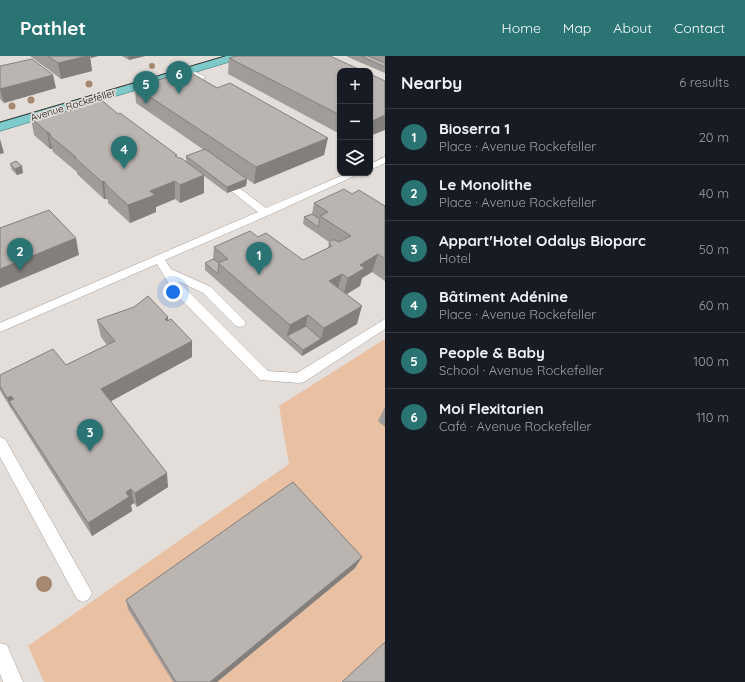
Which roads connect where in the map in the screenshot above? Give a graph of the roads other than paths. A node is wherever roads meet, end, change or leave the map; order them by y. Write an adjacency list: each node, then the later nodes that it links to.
1 (238, 56): 2 (main road, Avenue Rockefeller)
2 (189, 71): 3 (lane); 4 (main road, Avenue Rockefeller)
3 (179, 85)
4 (0, 127)
5 (385, 160): 6 (lane)
6 (373, 166)
7 (218, 176): 9 (lane)
8 (349, 176): 9 (lane)
9 (266, 212): 10 (lane)
10 (159, 259): 11 (lane); 14 (lane)
11 (166, 271): 12 (lane); 13 (lane)
12 (240, 323)
13 (385, 323)
14 (0, 328)
15 (0, 443): 16 (lane)
16 (83, 593)
17 (0, 652): 18 (lane)
18 (14, 682)

